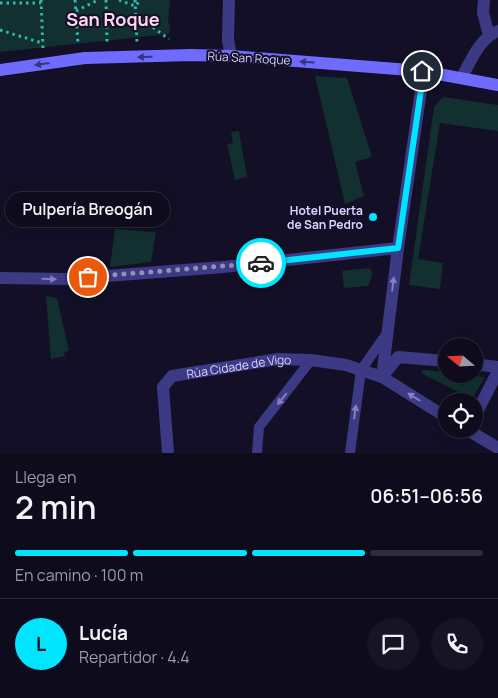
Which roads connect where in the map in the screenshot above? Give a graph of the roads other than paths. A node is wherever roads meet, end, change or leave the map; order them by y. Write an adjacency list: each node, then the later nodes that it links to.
1 (229, 0): 4 (street)
2 (484, 0): 3 (street)
3 (493, 33): 7 (street)
4 (231, 56): 5 (street, Rúa San Roque, one-way to 5); 6 (street, Rúa San Roque, one-way to 4)
5 (0, 70)
6 (422, 71): 7 (street, Rúa San Roque); 9 (street)
7 (462, 77): 8 (street, Rúa San Roque)
8 (498, 85)
9 (398, 248): 10 (street, one-way to 9); 11 (street, one-way to 9)
10 (0, 278)
11 (387, 332): 16 (lane); 18 (street)
12 (311, 360): 16 (street, Rúa Cidade de Vigo); 23 (street, Rúa Cidade de Vigo); 24 (lane, one-way to 24)
13 (438, 360): 18 (street)
14 (483, 365): 15 (street)
15 (498, 367)
16 (361, 370): 18 (street, Rúa Cidade de Vigo); 25 (lane, one-way to 16)
17 (498, 371): 19 (street)
18 (382, 377): 20 (street, Rúa Cidade de Vigo, one-way to 18)
19 (483, 399)
20 (438, 412)
21 (483, 437): 22 (street)
22 (498, 448)
23 (168, 453)
24 (257, 453)
25 (350, 453)

